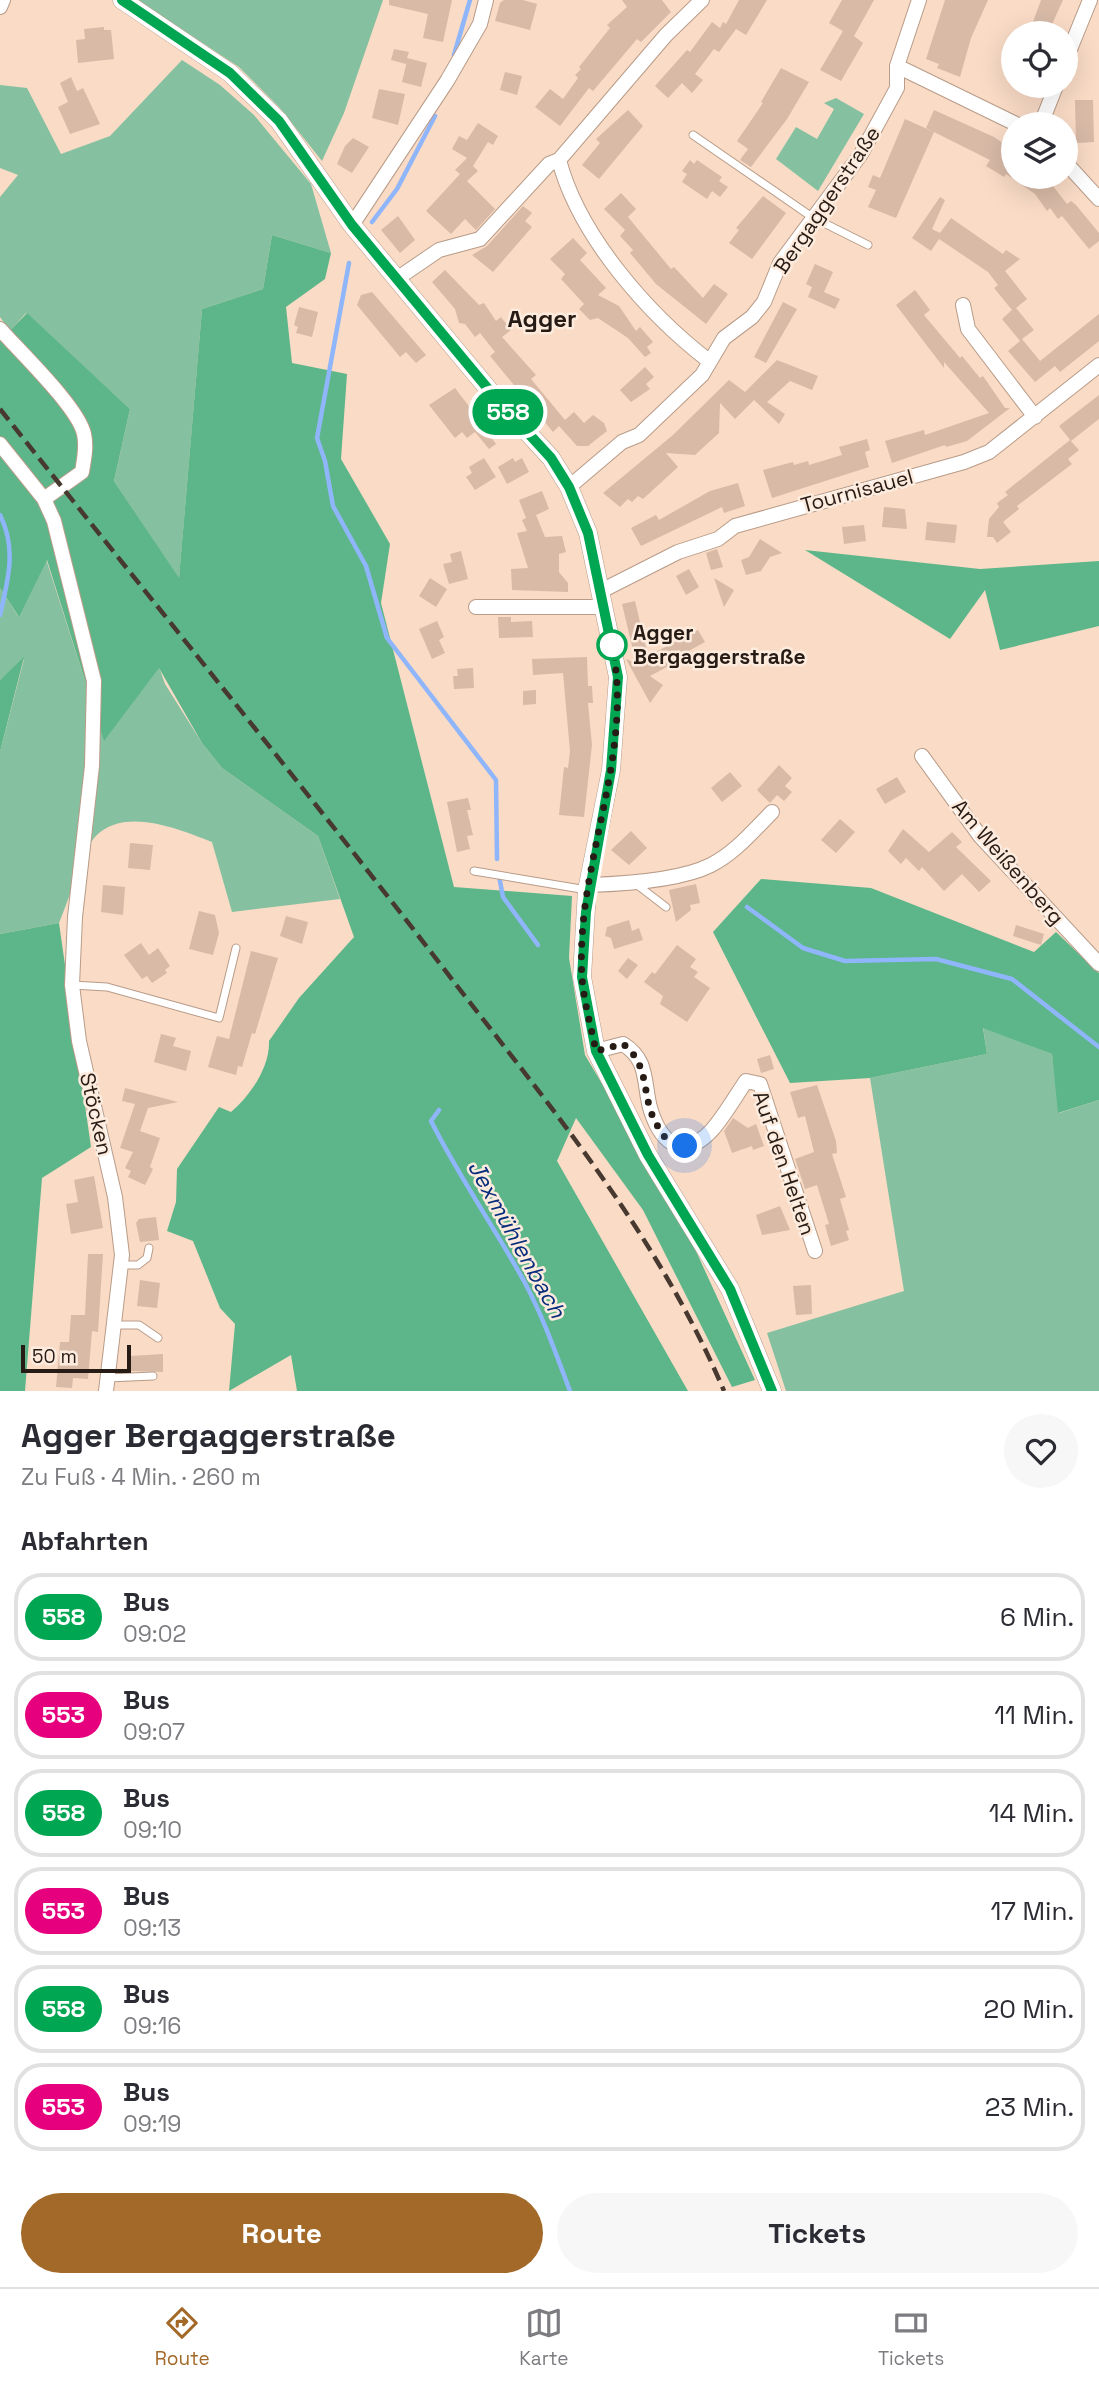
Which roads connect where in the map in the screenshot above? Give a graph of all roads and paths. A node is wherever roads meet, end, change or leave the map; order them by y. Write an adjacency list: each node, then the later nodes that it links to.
1 (3, 0): 7 (street)
2 (122, 0): 16 (street)
3 (486, 0): 16 (street)
4 (702, 0): 12 (street)
5 (919, 0): 9 (street, Bergaggerstraße)
6 (1090, 0): 8 (street)
7 (0, 6)
8 (1078, 30)
9 (897, 66): 10 (street); 15 (street, Bergaggerstraße)
10 (1001, 117)
11 (693, 135): 15 (lane)
12 (559, 160): 18 (street); 21 (street)
13 (1078, 176): 14 (street)
14 (1099, 199)
15 (812, 217): 17 (lane); 21 (street, Bergaggerstraße)
16 (352, 225): 18 (street)
17 (869, 246)
18 (398, 278): 25 (street)
19 (963, 305): 23 (street)
20 (0, 329): 26 (street)
21 (709, 361): 25 (street, Bergaggerstraße)
22 (1099, 365): 23 (street, Tournisauel)
23 (1035, 417): 27 (street, Tournisauel)
24 (0, 444): 26 (street, Stöcken)
25 (569, 487): 27 (street)
26 (44, 499): 37 (street, Stöcken)
27 (602, 599): 28 (street); 33 (street)
28 (477, 607)
29 (922, 756): 36 (street, Am Weißenberg)
30 (772, 812): 32 (street)
31 (474, 871): 33 (lane)
32 (635, 884): 33 (street); 34 (lane)
33 (588, 887): 38 (street)
34 (666, 907)
35 (236, 948): 37 (lane)
36 (1099, 964)
37 (72, 985): 41 (street, Stöcken)
38 (596, 1051): 40 (street, Auf den Helten); 46 (street)
39 (149, 1248): 41 (lane)
40 (815, 1251)
41 (122, 1265): 42 (street, Stöcken)
42 (113, 1325): 43 (lane); 45 (street, Stöcken)
43 (158, 1338)
44 (153, 1376): 45 (lane)
45 (107, 1385)
46 (772, 1391)

